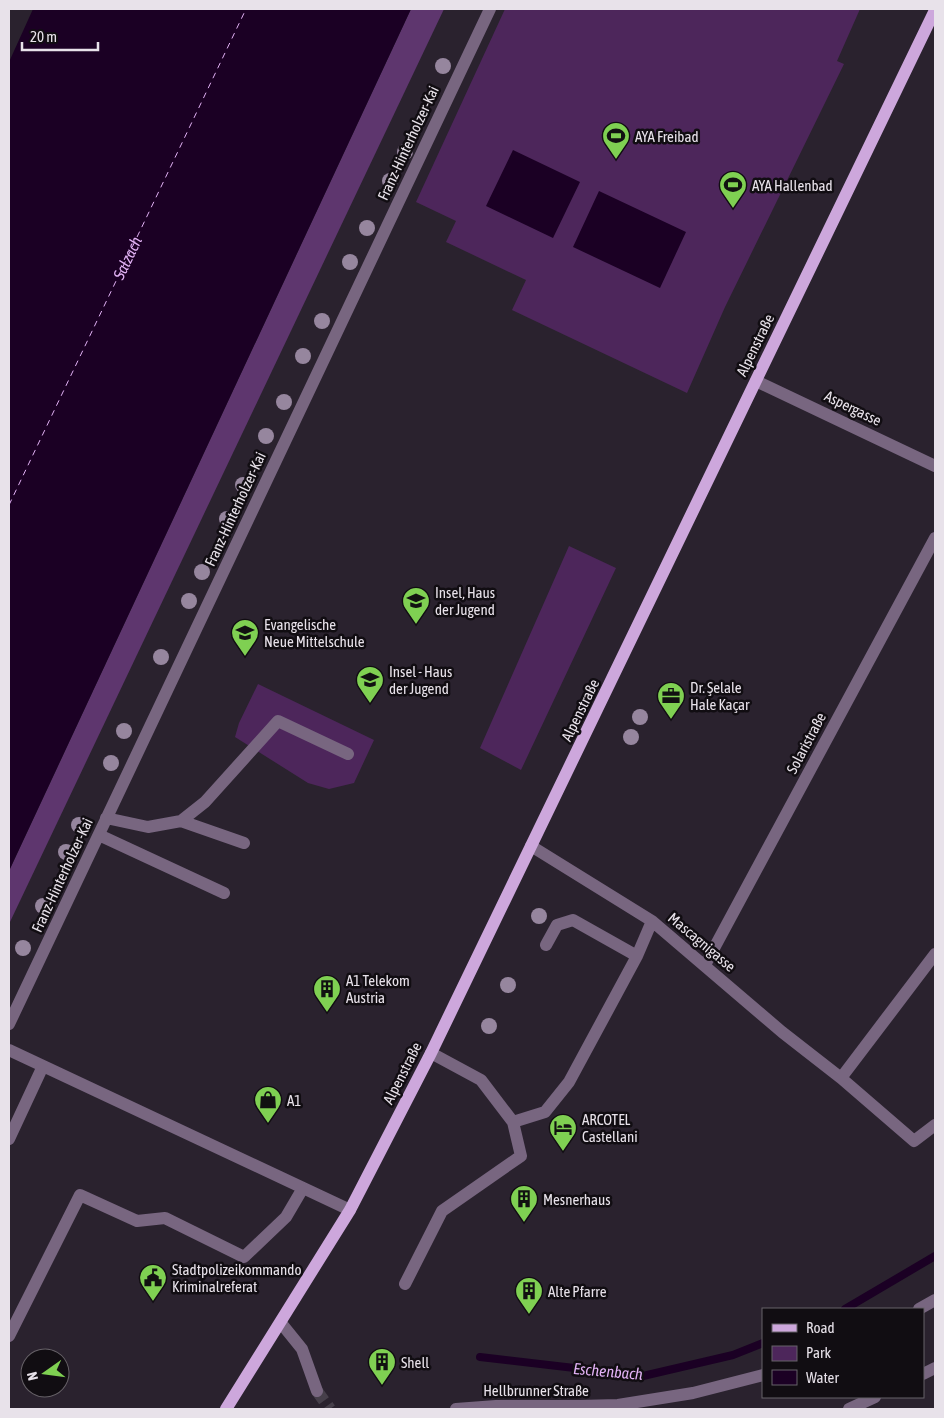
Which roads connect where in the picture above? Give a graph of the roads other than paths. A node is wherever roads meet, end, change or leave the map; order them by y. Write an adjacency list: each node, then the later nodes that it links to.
1 (490, 9): 7 (street, Franz-Hinterholzer-Kai)
2 (935, 10): 3 (main road, Alpenstraße)
3 (756, 381): 4 (street, Aspergasse); 11 (main road, Alpenstraße)
4 (935, 466)
5 (935, 538): 17 (street, Solaristraße)
6 (348, 754): 8 (street)
7 (106, 818): 8 (street); 9 (street, Franz-Hinterholzer-Kai)
8 (181, 821): 10 (street)
9 (99, 835): 12 (street); 18 (street, Franz-Hinterholzer-Kai)
10 (244, 843)
11 (531, 846): 13 (street, Mascagnigasse); 20 (main road, Alpenstraße)
12 (224, 893)
13 (652, 921): 16 (street); 17 (street, Mascagnigasse)
14 (546, 945): 16 (street)
15 (935, 954): 22 (street)
16 (637, 956): 23 (street)
17 (705, 965): 22 (street, Mascagnigasse)
18 (9, 1024)
19 (9, 1050): 21 (street)
20 (431, 1053): 23 (street); 27 (main road, Alpenstraße)
21 (43, 1066): 25 (street); 26 (street)
22 (841, 1078): 24 (street, Mascagnigasse)
23 (513, 1122): 28 (street)
24 (935, 1126)
25 (9, 1140)
26 (303, 1188): 27 (street); 32 (street)
27 (350, 1210): 31 (main road, Alpenstraße)
28 (405, 1284)
29 (935, 1300): 30 (street)
30 (921, 1308)
31 (281, 1323): 34 (street); 37 (main road, Alpenstraße)
32 (9, 1336)
33 (762, 1375): 36 (street, Hellbrunner Straße)
34 (318, 1391)
35 (873, 1398): 39 (street)
36 (579, 1408): 38 (street, Hellbrunner Straße)
37 (226, 1409)
38 (456, 1409)
39 (849, 1409)

